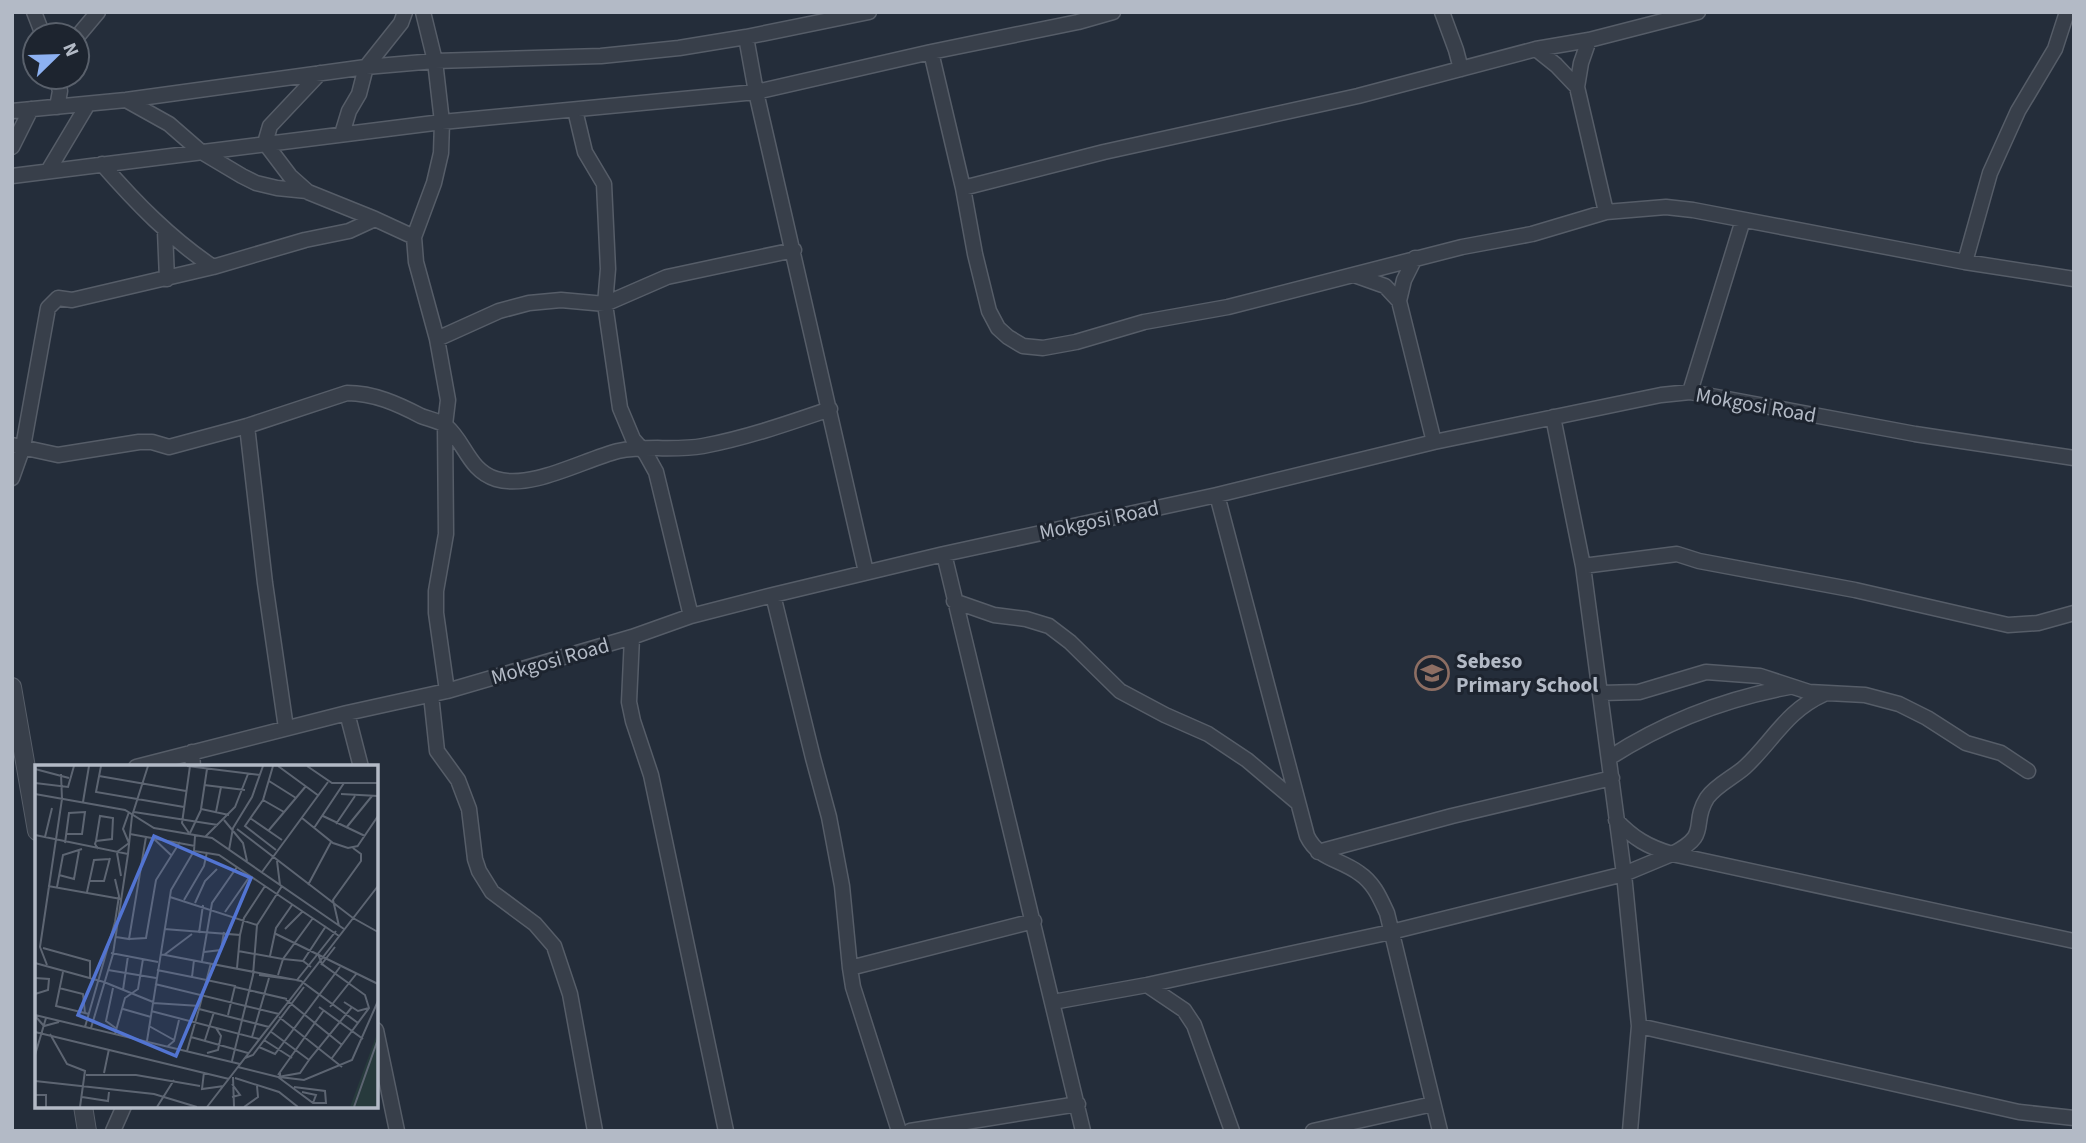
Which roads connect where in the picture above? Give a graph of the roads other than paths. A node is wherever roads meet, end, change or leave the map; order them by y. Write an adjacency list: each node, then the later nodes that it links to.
1 (405, 12): 14 (street)
2 (423, 12): 13 (street)
3 (869, 12): 9 (street)
4 (1113, 12): 12 (street)
5 (1442, 12): 15 (street)
6 (1698, 12): 10 (street)
7 (2069, 12): 8 (street); 43 (street)
8 (2074, 24)
9 (746, 37): 13 (street); 19 (street)
10 (1590, 40): 11 (street); 17 (street)
11 (1536, 49): 15 (street); 17 (street)
12 (931, 52): 19 (street); 34 (street)
13 (435, 61): 14 (street); 26 (street)
14 (366, 66): 16 (street); 27 (street)
15 (1461, 69): 34 (street)
16 (320, 73): 20 (street); 28 (street)
17 (1577, 88): 36 (street)
18 (60, 91): 22 (street)
19 (756, 92): 24 (street); 41 (street)
20 (126, 100): 21 (street); 30 (street)
21 (88, 104): 22 (street); 32 (street)
22 (57, 107): 23 (street)
23 (30, 109): 25 (street); 29 (street)
24 (575, 110): 26 (street); 49 (street)
25 (12, 111)
26 (442, 122): 27 (street); 40 (street)
27 (342, 134): 28 (street)
28 (265, 143): 30 (street); 35 (street)
29 (12, 147)
30 (200, 151): 31 (street); 35 (street)
31 (102, 164): 32 (street); 39 (street)
32 (48, 171): 33 (street)
33 (12, 176)
34 (962, 188): 45 (street)
35 (309, 191): 37 (street)
36 (1606, 212): 38 (street); 42 (street)
37 (376, 219): 40 (street); 44 (street)
38 (1743, 220): 43 (street); 51 (street)
39 (165, 230): 44 (street); 46 (street)
40 (414, 237): 50 (street)
41 (794, 250): 49 (street); 52 (street)
42 (1415, 258): 45 (street); 48 (street)
43 (1965, 262): 47 (street)
44 (213, 267): 46 (street)
45 (1354, 275): 48 (street)
46 (167, 279): 57 (street)
47 (2074, 279)
48 (1399, 301): 56 (street)
49 (605, 304): 50 (street); 58 (street)
50 (437, 339): 55 (street)
51 (1690, 392): 53 (street, Mokgosi Road); 59 (street, Mokgosi Road)
52 (830, 409): 58 (street); 64 (street)
53 (1553, 417): 56 (street, Mokgosi Road); 63 (street)
54 (247, 425): 55 (street); 57 (street); 77 (street)
55 (445, 425): 58 (street); 72 (street)
56 (1434, 442): 61 (street, Mokgosi Road)
57 (18, 446): 60 (street)
58 (640, 447): 68 (street)
59 (2074, 458)
60 (12, 478)
61 (1217, 495): 62 (street, Mokgosi Road); 85 (street)
62 (944, 554): 64 (street, Mokgosi Road); 66 (street)
63 (1583, 566): 67 (street); 73 (street)
64 (866, 572): 65 (street, Mokgosi Road)
65 (773, 595): 68 (street, Mokgosi Road); 93 (street)
66 (954, 601): 85 (street); 90 (street)
67 (2074, 614)
68 (691, 616): 69 (street, Mokgosi Road)
69 (632, 637): 72 (street, Mokgosi Road); 107 (street)
70 (1790, 686): 73 (street); 74 (street); 78 (street)
71 (12, 687): 84 (street)
72 (447, 691): 75 (street, Mokgosi Road)
73 (1601, 693): 78 (street)
74 (1824, 694): 82 (street); 88 (street)
75 (431, 695): 76 (street, Mokgosi Road); 106 (street)
76 (347, 713): 77 (street, Mokgosi Road); 81 (street)
77 (286, 727): 79 (street, Mokgosi Road)
78 (1609, 758): 83 (street)
79 (192, 759): 80 (street, Mokgosi Road)
80 (150, 765)
81 (360, 765)
82 (2028, 771)
83 (1612, 778): 86 (street); 87 (street)
84 (34, 794)
85 (1298, 803): 87 (street)
86 (1616, 820): 88 (street); 89 (street)
87 (1318, 852): 91 (street)
88 (1672, 854): 89 (street); 92 (street)
89 (1624, 874): 91 (street); 96 (street)
90 (1034, 921): 93 (street); 95 (street)
91 (1391, 932): 94 (street); 99 (street)
92 (2074, 941)
93 (850, 968): 108 (street)
94 (1147, 985): 95 (street); 111 (street)
95 (1053, 1002): 98 (street)
96 (1639, 1026): 102 (street); 114 (street)
97 (378, 1040): 105 (street)
98 (1077, 1104): 109 (street); 110 (street)
99 (1433, 1104): 112 (street); 113 (street)
100 (83, 1108): 103 (street)
101 (123, 1108): 104 (street)
102 (2074, 1118)
103 (87, 1131)
104 (113, 1131)
105 (397, 1131)
106 (595, 1131)
107 (726, 1131)
108 (899, 1131)
109 (910, 1131)
110 (1083, 1131)
111 (1231, 1131)
112 (1313, 1131)
113 (1440, 1131)
114 (1630, 1131)

